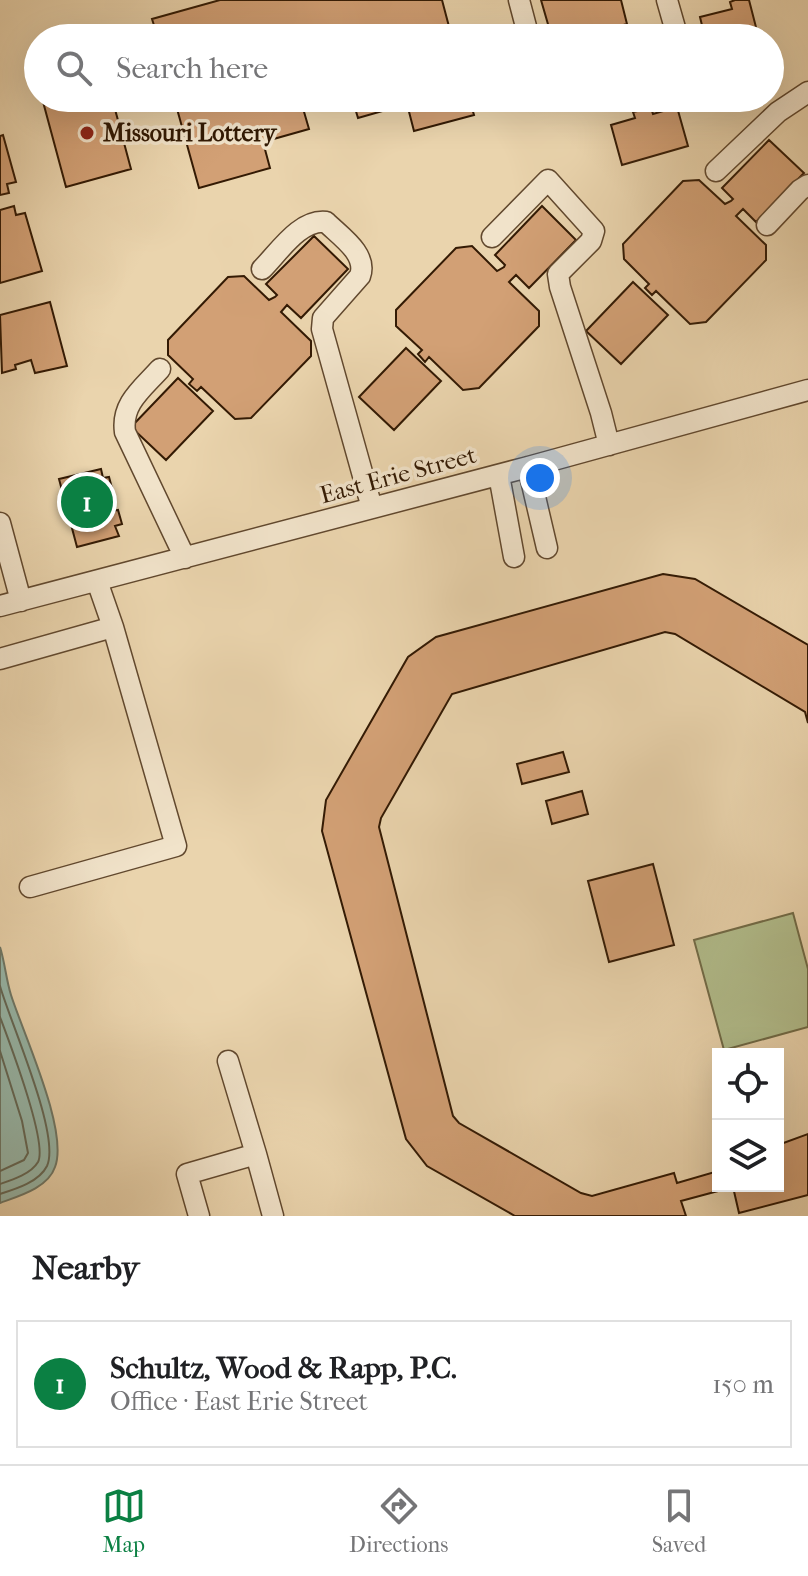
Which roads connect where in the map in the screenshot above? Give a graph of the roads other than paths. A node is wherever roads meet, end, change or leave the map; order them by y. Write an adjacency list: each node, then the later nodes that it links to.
1 (519, 0): 3 (street)
2 (667, 0): 4 (street)
3 (525, 24)
4 (674, 24)
5 (808, 92): 6 (street)
6 (784, 108)
7 (778, 112): 8 (street)
8 (716, 171)
9 (808, 185): 10 (street)
10 (767, 225)
11 (492, 237): 15 (street)
12 (262, 269): 18 (street)
13 (160, 369): 22 (street)
14 (808, 390): 15 (street, East Erie Street)
15 (609, 445): 16 (street, East Erie Street)
16 (528, 467): 17 (street, East Erie Street); 20 (street)
17 (499, 475): 18 (street, East Erie Street); 21 (street)
18 (372, 508): 22 (street, East Erie Street)
19 (0, 523): 24 (street)
20 (547, 548)
21 (514, 557)
22 (185, 558): 23 (street, East Erie Street)
23 (97, 581): 24 (street, East Erie Street); 26 (street)
24 (21, 601): 25 (street, East Erie Street)
25 (0, 606)
26 (113, 627): 27 (street); 28 (street)
27 (0, 659)
28 (30, 887)
29 (228, 1061): 30 (street)
30 (256, 1154): 31 (street); 32 (street)
31 (199, 1216)
32 (273, 1216)

